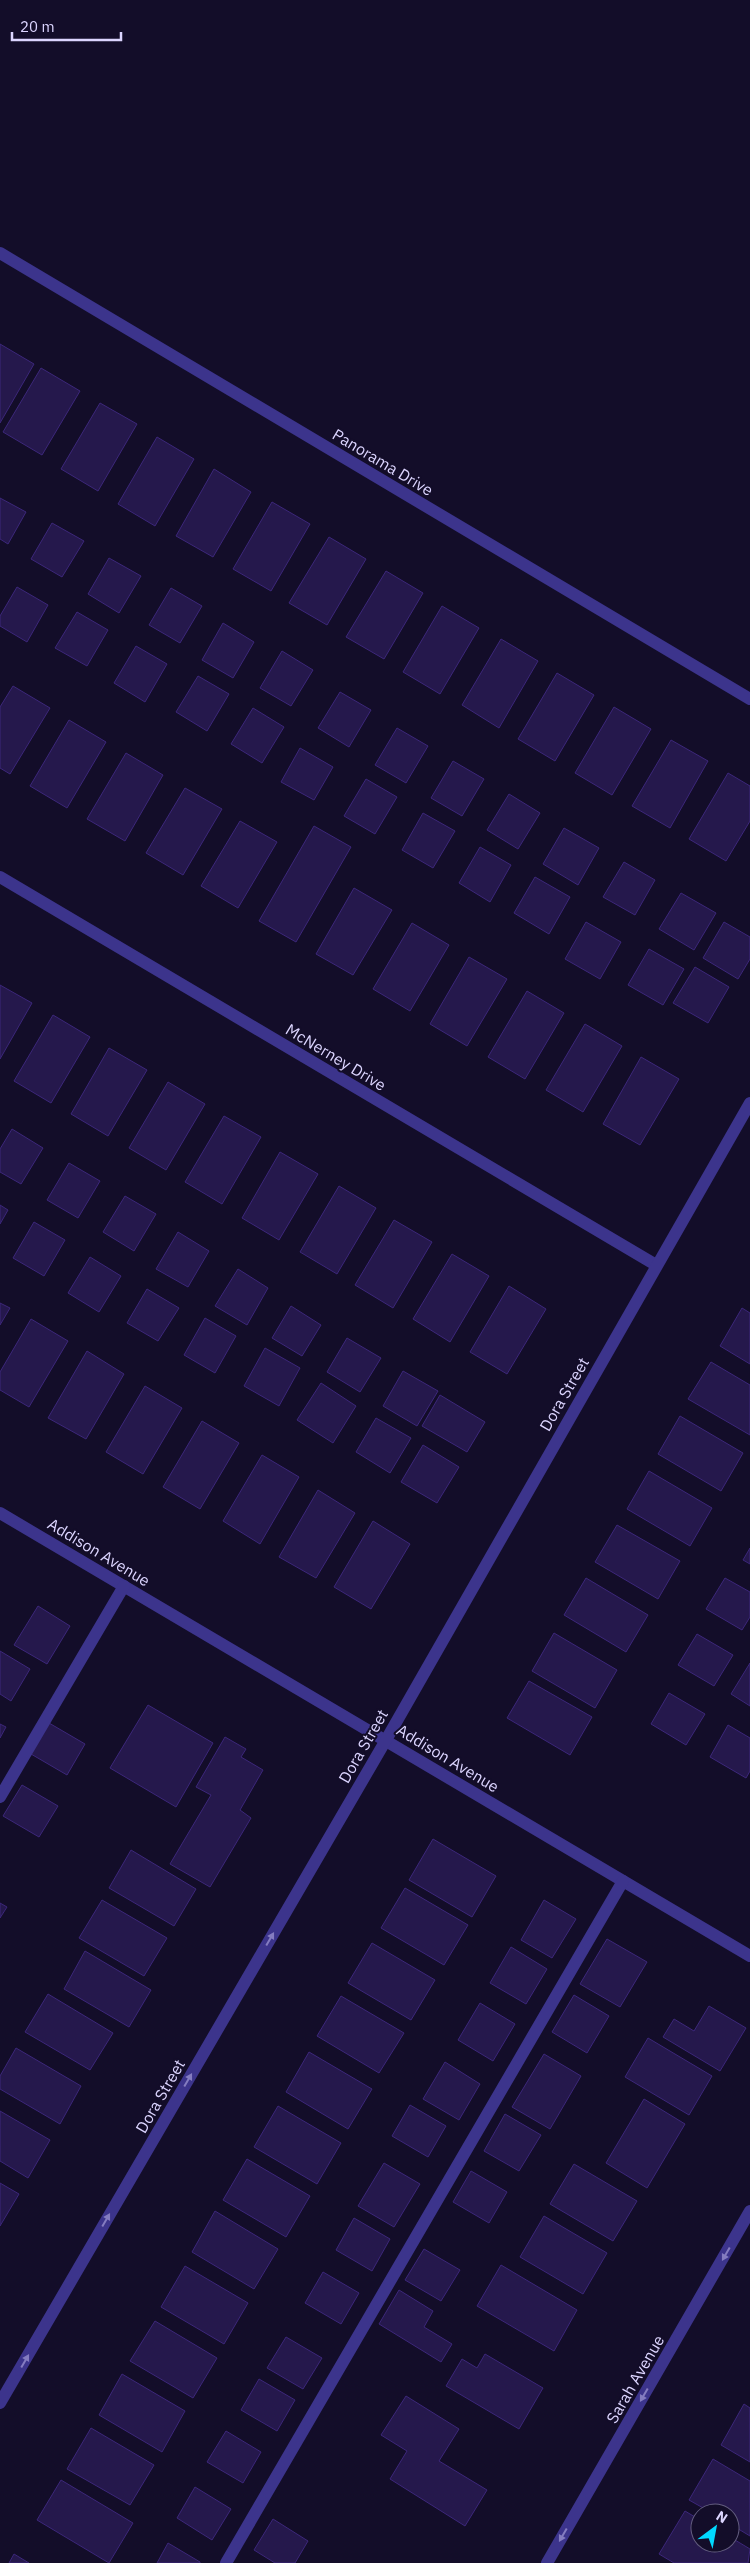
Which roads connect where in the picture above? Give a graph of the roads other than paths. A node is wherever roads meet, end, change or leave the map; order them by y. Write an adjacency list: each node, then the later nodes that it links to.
1 (0, 253): 2 (street, Panorama Drive)
2 (750, 699)
3 (0, 877): 5 (street, McNerney Drive)
4 (750, 1103): 5 (street, Dora Street)
5 (656, 1265): 8 (street, Dora Street)
6 (0, 1512): 7 (street, Addison Avenue)
7 (124, 1586): 8 (street, Addison Avenue); 9 (street)
8 (386, 1740): 10 (street, Addison Avenue); 13 (street, Dora Street, one-way to 8)
9 (0, 1797)
10 (623, 1881): 11 (street, Addison Avenue); 14 (street)
11 (750, 1956)
12 (750, 2212): 15 (street, Sarah Avenue, one-way to 15)
13 (0, 2403)
14 (226, 2563)
15 (547, 2563)

